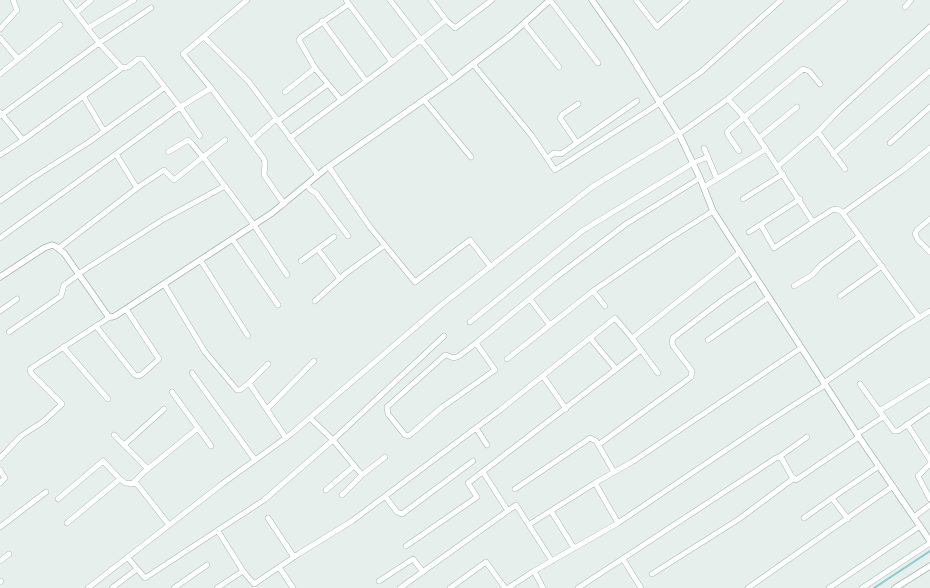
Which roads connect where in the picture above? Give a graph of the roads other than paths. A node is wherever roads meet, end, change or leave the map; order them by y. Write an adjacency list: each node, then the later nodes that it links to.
1 (12, 0): 28 (street)
2 (66, 0): 21 (street)
3 (92, 0): 21 (street)
4 (134, 0): 26 (street)
5 (247, 0): 29 (street)
6 (390, 0): 31 (street)
7 (431, 0): 22 (street)
8 (480, 0): 18 (street)
9 (492, 0): 18 (street)
10 (550, 0): 24 (street); 35 (street)
11 (592, 0): 54 (street)
12 (636, 0): 16 (street)
13 (781, 0): 54 (street)
14 (845, 0): 50 (street)
15 (911, 0): 19 (street)
16 (685, 1)
17 (347, 2): 23 (street); 34 (street)
18 (484, 6): 22 (street)
19 (905, 7)
20 (151, 8): 32 (street)
21 (77, 12): 26 (street)
22 (446, 20): 31 (street)
23 (322, 21): 39 (street); 43 (street)
24 (524, 23): 36 (street); 37 (street)
25 (60, 26): 33 (street)
26 (88, 28): 32 (street)
27 (930, 28): 63 (street)
28 (0, 29)
29 (204, 37): 47 (street); 61 (street)
30 (0, 38): 33 (street)
31 (421, 40): 34 (street); 42 (street)
32 (99, 43): 38 (street); 59 (street)
33 (18, 59): 41 (street)
34 (392, 62): 43 (street)
35 (598, 63)
36 (473, 64): 42 (street); 83 (street)
37 (559, 67)
38 (122, 68): 46 (street); 49 (street)
39 (315, 68): 44 (street); 48 (street)
40 (930, 71): 79 (street)
41 (0, 74)
42 (452, 80): 52 (street)
43 (366, 81): 51 (street)
44 (328, 84): 51 (street); 61 (street)
45 (820, 84): 60 (street)
46 (164, 88): 58 (street); 62 (street)
47 (211, 88): 58 (street); 70 (street)
48 (285, 92)
49 (83, 96): 62 (street); 68 (street)
50 (728, 99): 60 (street); 64 (street)
51 (341, 100): 66 (street)
52 (424, 100): 81 (street); 87 (street)
53 (637, 101): 71 (street)
54 (660, 102): 64 (street); 83 (street)
55 (578, 104): 71 (street)
56 (798, 107): 67 (street)
57 (930, 107): 72 (street)
58 (180, 108): 65 (street); 78 (street)
59 (1, 114): 68 (street)
60 (744, 118): 67 (street); 76 (street)
61 (277, 120): 66 (street); 70 (street)
62 (104, 131): 99 (street)
63 (818, 132): 79 (street); 86 (street)
64 (679, 134): 85 (street); 121 (street)
65 (200, 136)
66 (290, 138): 90 (street)
67 (759, 138): 75 (street)
68 (23, 140): 80 (street)
69 (225, 140): 82 (street)
70 (250, 141): 100 (street)
71 (577, 143): 83 (street)
72 (890, 143)
73 (704, 148): 84 (street)
74 (930, 148): 102 (street)
75 (766, 149): 86 (street); 92 (street)
76 (739, 151)
77 (168, 152): 82 (street)
78 (116, 154): 96 (street); 111 (street)
79 (834, 154): 88 (street)
80 (0, 155)
81 (471, 157)
82 (203, 158): 94 (street); 96 (street)
83 (547, 158)
84 (708, 158): 85 (street); 92 (street)
85 (693, 163): 91 (street); 142 (street)
86 (778, 166): 89 (street)
87 (329, 167): 90 (street); 113 (street)
88 (845, 169)
89 (784, 174): 97 (street); 98 (street)
90 (318, 175): 93 (street)
91 (700, 178): 95 (street); 133 (street)
92 (717, 179): 95 (street)
93 (307, 185): 100 (street); 108 (street)
94 (226, 186): 106 (street); 122 (street)
95 (704, 187): 101 (street)
96 (138, 188): 114 (street)
97 (744, 199)
98 (800, 200): 104 (street); 105 (street)
99 (0, 201)
100 (284, 204): 106 (street)
101 (713, 211): 117 (street); 129 (street)
102 (843, 213): 104 (street); 109 (street)
103 (930, 219): 116 (street)
104 (813, 222): 105 (street)
105 (760, 224): 107 (street)
106 (254, 225): 112 (street); 123 (street)
107 (749, 232)
108 (348, 236)
109 (860, 236): 120 (street); 128 (street)
110 (334, 237): 115 (street)
111 (0, 238)
112 (232, 240): 118 (street); 135 (street)
113 (385, 245): 121 (street); 126 (street)
114 (59, 248): 122 (street); 124 (street)
115 (318, 249): 119 (street); 126 (street)
116 (930, 252)
117 (740, 253): 125 (street); 149 (street)
118 (201, 261): 127 (street); 146 (street)
119 (301, 262)
120 (882, 266): 130 (street); 141 (street)
121 (491, 267): 174 (street)
122 (78, 274): 140 (street); 145 (street)
123 (287, 276)
124 (0, 277)
125 (755, 278): 132 (street); 185 (street)
126 (340, 279): 134 (street)
127 (164, 284): 137 (street); 163 (street)
128 (794, 286)
129 (593, 291): 136 (street); 143 (street)
130 (840, 296)
131 (17, 298): 138 (street)
132 (768, 298): 150 (street); 153 (street)
133 (530, 299): 143 (street); 151 (street)
134 (315, 301)
135 (278, 305)
136 (605, 306)
137 (126, 309): 140 (street); 144 (street)
138 (0, 311)
139 (930, 311): 141 (street)
140 (110, 317): 144 (street)
141 (919, 318): 164 (street)
142 (470, 322)
143 (549, 324): 155 (street)
144 (96, 326): 152 (street)
145 (9, 332)
146 (248, 336)
147 (444, 336): 182 (street)
148 (590, 338): 149 (street); 158 (street); 161 (street)
149 (632, 338): 154 (street)
150 (708, 340)
151 (476, 343): 151 (street)
152 (63, 347): 167 (street); 189 (street)
153 (801, 348): 164 (street); 199 (street)
154 (641, 350): 158 (street); 160 (street)
155 (507, 359)
156 (314, 362): 170 (street)
157 (268, 364): 163 (street)
158 (616, 369): 169 (street)
159 (192, 373): 190 (street)
160 (658, 373)
161 (543, 376): 169 (street); 177 (street)
162 (930, 380): 172 (street)
163 (249, 383): 170 (street)
164 (825, 384): 180 (street); 224 (street)
165 (860, 384): 172 (street)
166 (172, 392): 176 (street)
167 (108, 399)
168 (164, 408): 183 (street)
169 (566, 409): 198 (street)
170 (267, 410): 181 (street)
171 (930, 410): 175 (street)
172 (879, 411): 173 (street)
173 (883, 417): 175 (street); 180 (street)
174 (310, 418): 181 (street); 182 (street)
175 (907, 424): 191 (street)
176 (198, 428): 186 (street); 196 (street)
177 (476, 428): 184 (street); 211 (street)
178 (114, 435): 183 (street)
179 (807, 436): 188 (street)
180 (858, 436): 195 (street); 201 (street)
181 (286, 438): 190 (street)
182 (333, 440): 194 (street); 228 (street)
183 (124, 445): 196 (street)
184 (487, 445)
185 (598, 445): 199 (street); 207 (street)
186 (211, 446)
187 (385, 457): 200 (street)
188 (779, 457): 201 (street); 235 (street)
189 (0, 458)
190 (255, 460): 225 (street)
191 (930, 460)
192 (473, 461): 211 (street)
193 (930, 464): 214 (street)
194 (354, 466): 200 (street); 208 (street)
195 (879, 466): 206 (street); 212 (street)
196 (148, 469): 204 (street)
197 (0, 470): 203 (street)
198 (483, 472): 217 (street); 230 (street)
199 (614, 472): 205 (street)
200 (362, 475): 210 (street)
201 (794, 478): 245 (street)
202 (120, 479): 204 (street); 213 (street); 222 (street)
203 (0, 483)
204 (133, 483): 225 (street)
205 (595, 484): 216 (street); 224 (street)
206 (893, 486): 218 (street); 221 (street)
207 (515, 489)
208 (326, 490)
209 (46, 492): 227 (street)
210 (342, 495)
211 (385, 496): 233 (street)
212 (832, 498): 220 (street); 221 (street)
213 (58, 499)
214 (930, 499)
215 (930, 506): 218 (street)
216 (551, 510): 223 (street); 231 (street)
217 (508, 511): 223 (street); 244 (street)
218 (914, 517): 226 (street)
219 (268, 518): 233 (street)
220 (804, 518)
221 (848, 519): 259 (street)
222 (67, 523)
223 (530, 524): 237 (street)
224 (618, 524): 231 (street)
225 (169, 525): 234 (street)
226 (920, 526): 229 (street); 260 (street)
227 (0, 527)
228 (218, 532): 241 (street); 242 (street)
229 (930, 542): 261 (street)
230 (406, 546)
231 (574, 548): 237 (street)
232 (8, 554): 236 (street)
233 (294, 557): 240 (street)
234 (128, 558): 241 (street); 248 (street)
235 (623, 559): 257 (street); 258 (street)
236 (0, 561)
237 (552, 561): 243 (street)
238 (207, 565): 250 (street)
239 (930, 566): 262 (street)
240 (279, 567): 247 (street); 252 (street)
241 (137, 568): 249 (street)
242 (243, 571): 247 (street); 251 (street)
243 (534, 571): 255 (street); 256 (street)
244 (423, 572): 246 (street); 253 (street)
245 (652, 574)
246 (380, 581)
247 (257, 586)
248 (88, 588)
249 (112, 588)
250 (174, 588)
251 (217, 588)
252 (293, 588)
253 (400, 588)
254 (450, 588): 255 (street)
255 (507, 588)
256 (543, 588)
257 (578, 588)
258 (641, 588)
259 (748, 588)
260 (829, 588)
261 (862, 588)
262 (895, 588)

